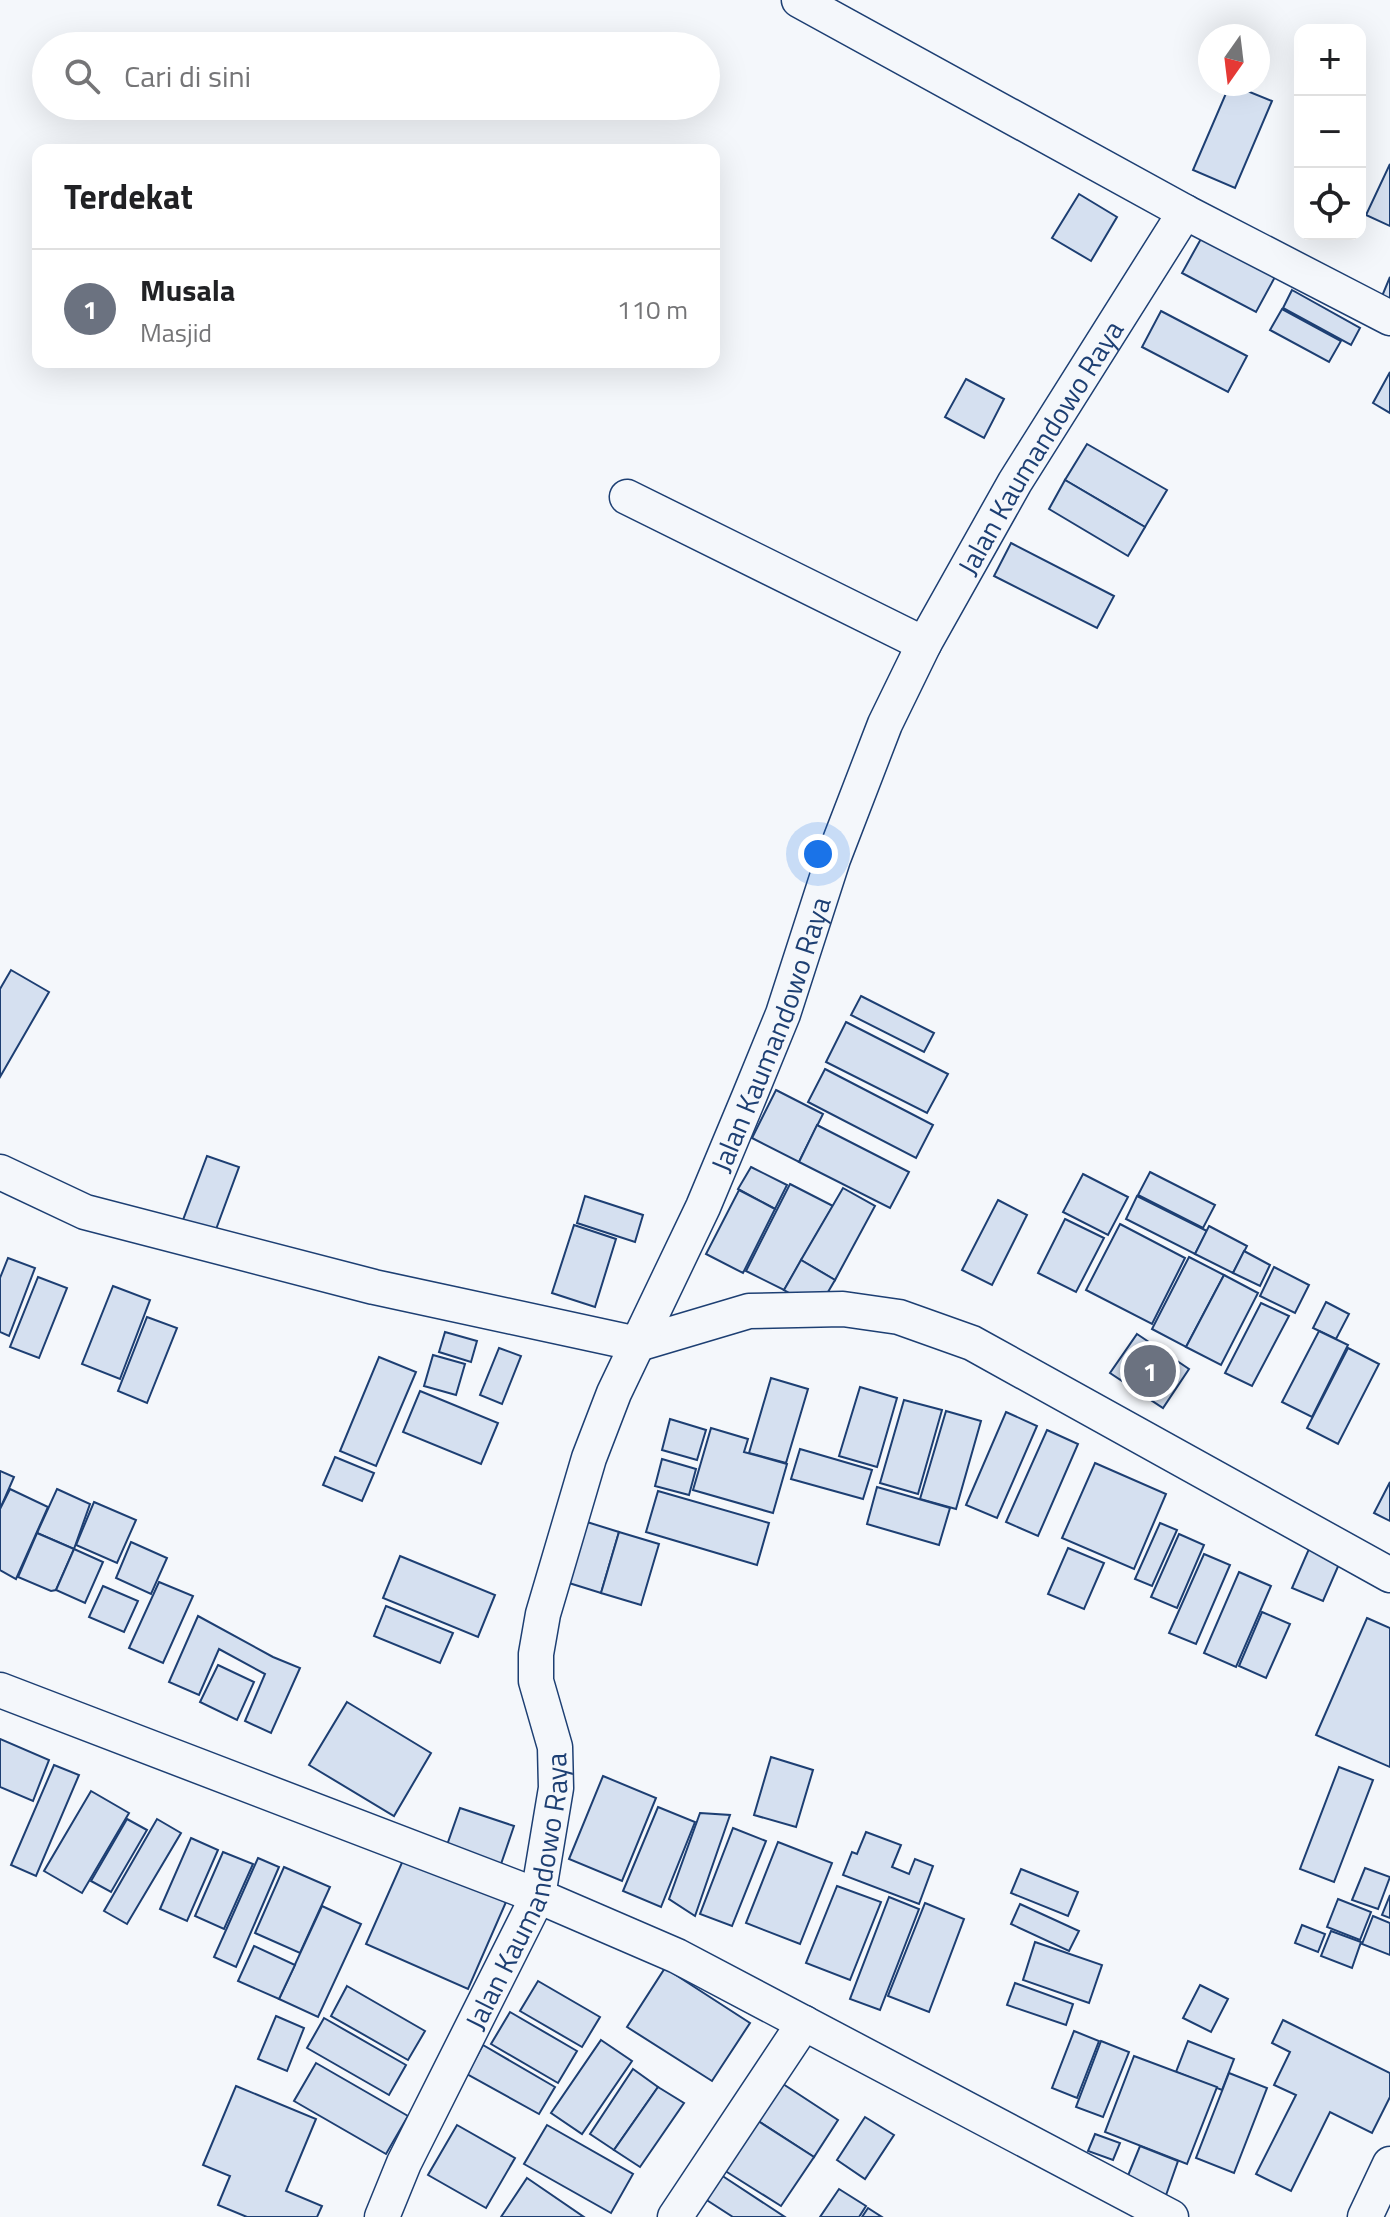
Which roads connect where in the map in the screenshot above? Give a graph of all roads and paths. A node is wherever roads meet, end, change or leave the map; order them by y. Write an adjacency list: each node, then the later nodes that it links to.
1 (799, 0): 2 (street)
2 (1185, 212): 3 (street); 5 (street, Jalan Kaumandowo Raya)
3 (1390, 318)
4 (627, 497): 5 (street)
5 (924, 644): 7 (street, Jalan Kaumandowo Raya)
6 (0, 1172): 7 (street)
7 (638, 1344): 8 (street); 10 (street, Jalan Kaumandowo Raya)
8 (1390, 1575)
9 (0, 1690): 10 (street)
10 (538, 1896): 11 (street); 13 (street, Jalan Kaumandowo Raya)
11 (804, 2023): 14 (street); 15 (street)
12 (1390, 2164): 16 (street)
13 (382, 2217)
14 (675, 2217)
15 (1171, 2217)
16 (1365, 2217)

